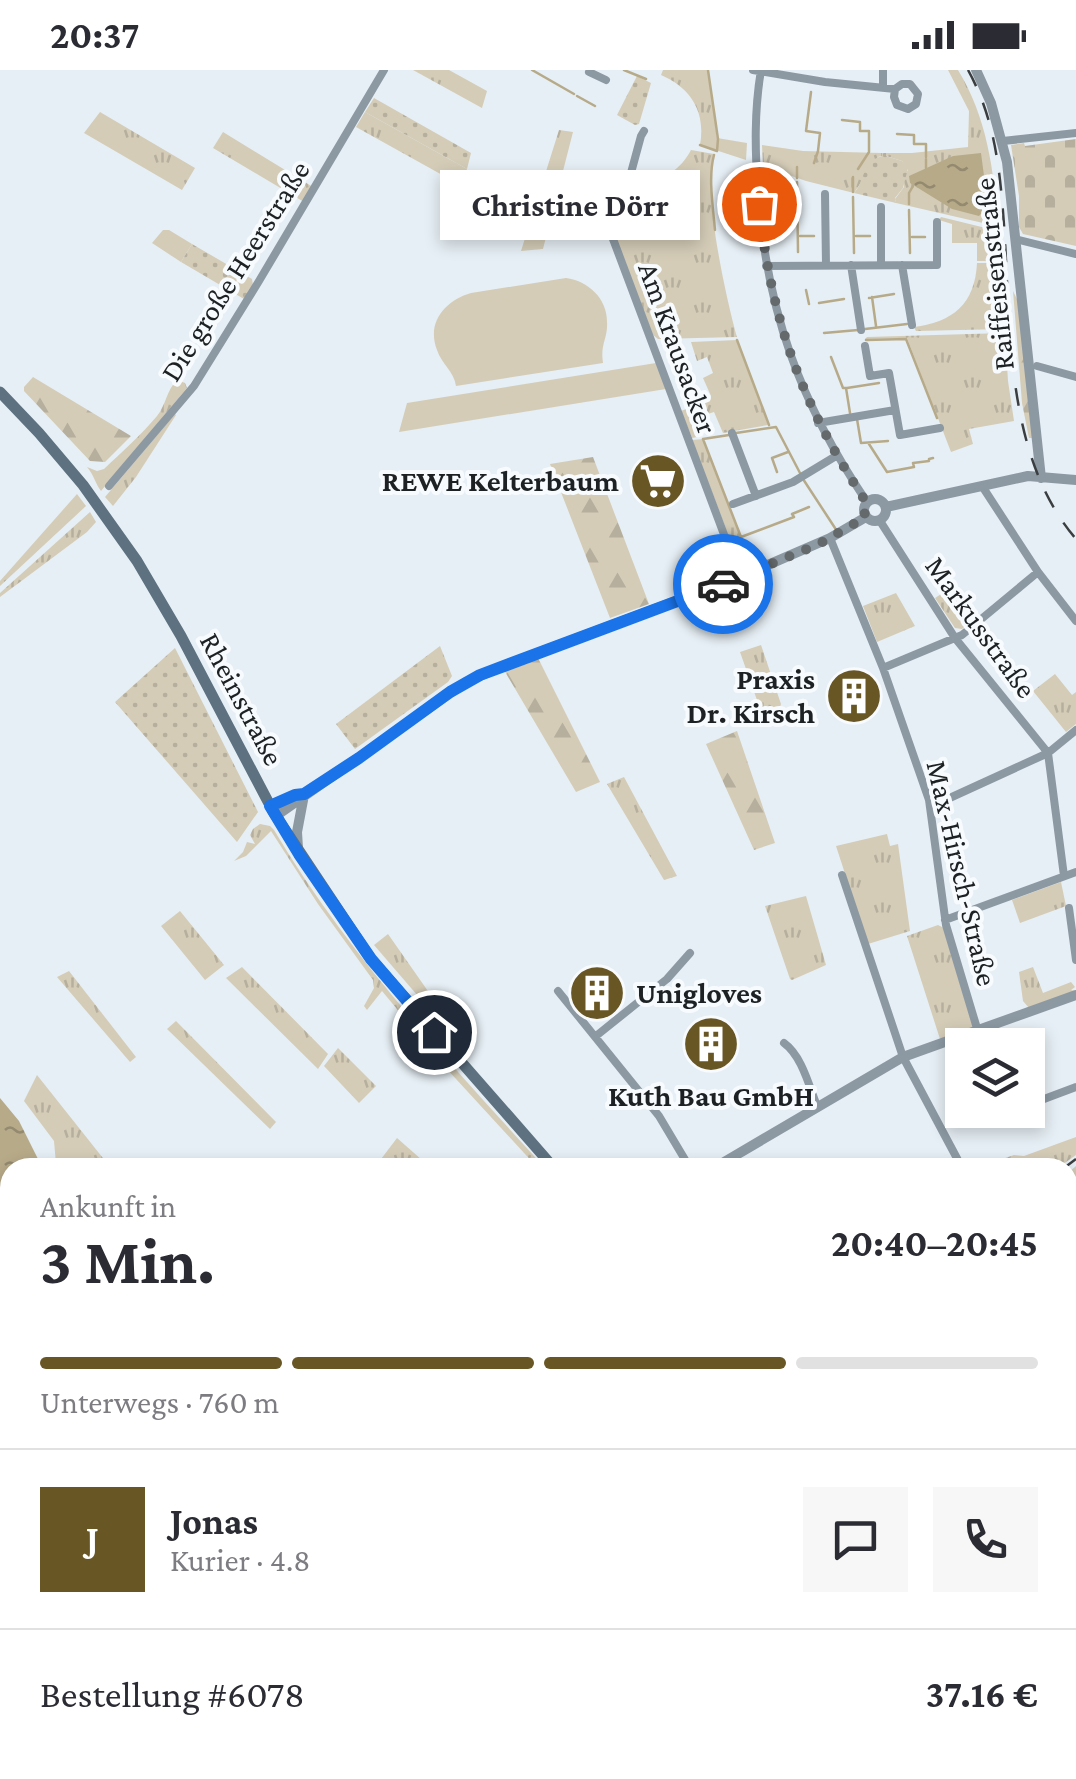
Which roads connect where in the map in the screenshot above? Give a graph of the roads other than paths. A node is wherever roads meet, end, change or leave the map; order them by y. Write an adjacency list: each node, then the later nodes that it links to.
1 (384, 70): 38 (street, Die große Heerstraße)
2 (827, 70): 9 (street)
3 (884, 70): 10 (street)
4 (976, 70): 14 (street, Raiffeisenstraße)
5 (590, 71): 7 (street); 8 (street)
6 (758, 71): 9 (street); 24 (street)
7 (583, 80)
8 (606, 80)
9 (826, 82): 10 (street)
10 (883, 87): 11 (street)
11 (896, 90)
12 (644, 132): 48 (street, Am Krausacker)
13 (1076, 133): 14 (street)
14 (1003, 141): 18 (street, Raiffeisenstraße)
15 (826, 194): 21 (street)
16 (882, 207): 20 (street)
17 (937, 222): 23 (street)
18 (1015, 239): 19 (street); 36 (street, Raiffeisenstraße)
19 (1076, 254)
20 (882, 264): 22 (street); 23 (street)
21 (826, 265): 22 (street); 24 (street)
22 (851, 265): 26 (street)
23 (902, 265): 25 (street)
24 (766, 266): 32 (street)
25 (912, 324)
26 (862, 330)
27 (865, 346): 31 (street)
28 (1037, 366): 29 (street)
29 (1076, 376)
30 (0, 392): 56 (main road, Rheinstraße)
31 (895, 410): 32 (street); 33 (street)
32 (818, 422): 35 (street)
33 (940, 428)
34 (732, 433): 40 (street)
35 (836, 456): 40 (street); 41 (street)
36 (1041, 478): 37 (street); 39 (street)
37 (1076, 480)
38 (110, 486)
39 (982, 486): 43 (street); 47 (street)
40 (756, 496): 42 (street)
41 (866, 502): 43 (street); 44 (street)
42 (733, 504)
43 (886, 508): 45 (street)
44 (866, 517): 45 (street); 46 (street)
45 (880, 520): 50 (street, Markusstraße)
46 (830, 538): 48 (street); 51 (street, Max-Hirsch-Straße)
47 (1038, 572): 49 (street); 50 (street)
48 (740, 577): 54 (street)
49 (1076, 621)
50 (956, 638): 51 (street); 53 (street, Markusstraße)
51 (883, 668): 55 (street, Max-Hirsch-Straße)
52 (1076, 730): 53 (street)
53 (1048, 753): 55 (street); 60 (street)
54 (304, 794): 56 (street); 57 (street)
55 (930, 807): 62 (street, Max-Hirsch-Straße)
56 (273, 811): 57 (main road, Rheinstraße)
57 (299, 854): 76 (main road, Rheinstraße)
58 (1076, 872): 60 (street)
59 (842, 875): 72 (street)
60 (1064, 876): 62 (street)
61 (1069, 908): 64 (street)
62 (945, 920): 67 (street, Max-Hirsch-Straße)
63 (690, 953): 69 (street)
64 (1076, 960)
65 (558, 991): 69 (street)
66 (1076, 996): 68 (street)
67 (976, 1028)
68 (985, 1028)
69 (596, 1036): 77 (street)
70 (945, 1042): 72 (street)
71 (784, 1043): 75 (street)
72 (904, 1057): 75 (street); 79 (street)
73 (1076, 1088): 74 (street)
74 (1045, 1099)
75 (818, 1106): 78 (street)
76 (545, 1158)
77 (684, 1158)
78 (731, 1158)
79 (952, 1158)

